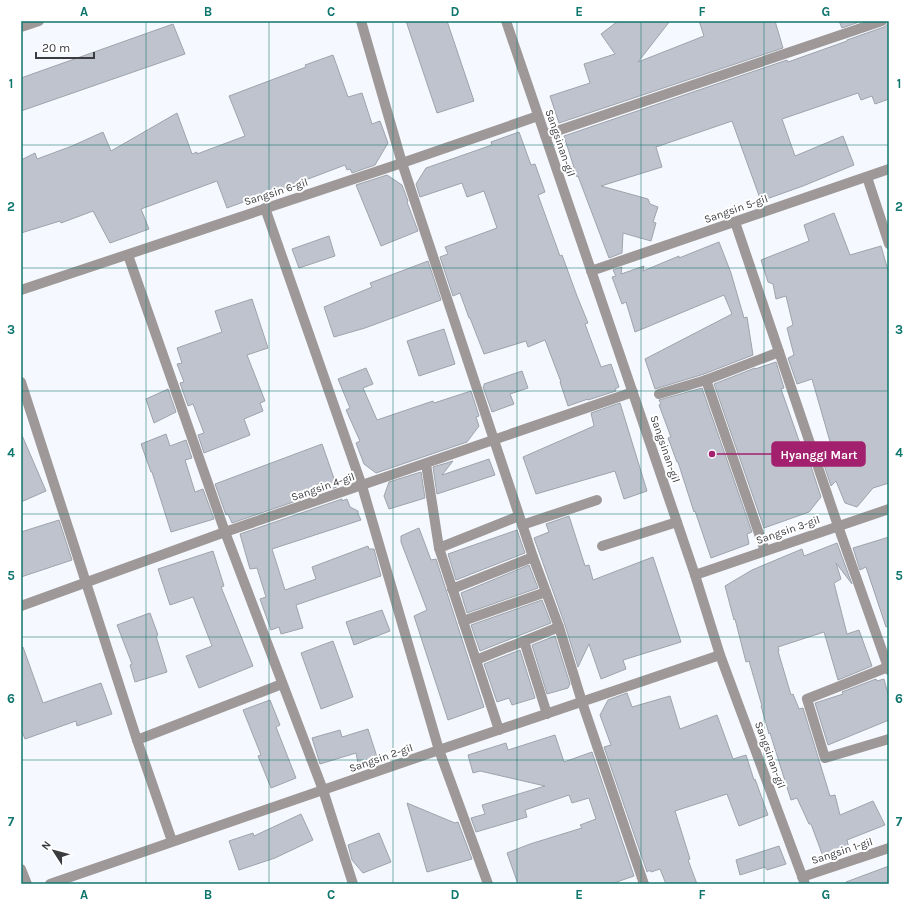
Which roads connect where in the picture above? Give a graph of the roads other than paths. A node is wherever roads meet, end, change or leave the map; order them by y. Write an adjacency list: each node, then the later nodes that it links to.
1 (39, 21): 5 (street)
2 (361, 21): 8 (street)
3 (506, 21): 6 (street, Sangsinan-gil)
4 (882, 21): 7 (street)
5 (21, 27)
6 (538, 116): 7 (street, Sangsinan-gil); 8 (street, Sangsin 6-gil)
7 (545, 135): 15 (street, Sangsinan-gil)
8 (402, 163): 11 (street, Sangsin 6-gil); 22 (street)
9 (889, 169): 10 (street, Sangsin 5-gil)
10 (867, 177): 12 (street, Sangsin 5-gil); 13 (street)
11 (265, 208): 14 (street, Sangsin 6-gil); 24 (street)
12 (735, 222): 15 (street, Sangsin 5-gil); 17 (street)
13 (889, 244)
14 (128, 255): 16 (street, Sangsin 6-gil); 30 (street)
15 (591, 271): 20 (street, Sangsinan-gil)
16 (21, 290)
17 (779, 352): 18 (street); 29 (street)
18 (706, 380): 21 (street); 33 (street)
19 (21, 382): 36 (street)
20 (633, 392): 22 (street, Sangsin 4-gil); 28 (street, Sangsinan-gil)
21 (659, 394)
22 (494, 440): 23 (street, Sangsin 4-gil); 27 (street)
23 (426, 464): 24 (street, Sangsin 4-gil); 32 (street)
24 (362, 486): 30 (street, Sangsin 4-gil); 52 (street)
25 (596, 500): 27 (street)
26 (889, 509): 29 (street, Sangsin 3-gil)
27 (521, 520): 32 (street); 34 (street)
28 (677, 522): 31 (street); 35 (street, Sangsinan-gil)
29 (838, 526): 33 (street, Sangsin 3-gil); 45 (street)
30 (225, 532): 36 (street, Sangsin 4-gil); 46 (street)
31 (602, 546)
32 (439, 548): 37 (street)
33 (765, 551): 35 (street, Sangsin 3-gil)
34 (533, 557): 37 (street); 38 (street)
35 (695, 575): 43 (street, Sangsinan-gil)
36 (86, 583): 39 (street, Sangsin 4-gil); 51 (street)
37 (452, 589): 40 (street)
38 (546, 592): 40 (street); 41 (street)
39 (21, 606)
40 (463, 621): 44 (street)
41 (559, 628): 42 (street); 47 (street)
42 (524, 641): 44 (street); 48 (street)
43 (720, 655): 47 (street, Sangsin 2-gil); 57 (street, Sangsinan-gil)
44 (476, 660): 49 (street)
45 (888, 669): 50 (street)
46 (282, 684): 51 (street); 53 (street)
47 (582, 702): 48 (street, Sangsin 2-gil); 62 (street)
48 (547, 714): 49 (street, Sangsin 2-gil)
49 (499, 730): 52 (street, Sangsin 2-gil)
50 (889, 739)
51 (136, 740): 54 (street)
52 (439, 750): 53 (street, Sangsin 2-gil); 61 (street)
53 (323, 790): 54 (street, Sangsin 2-gil); 60 (street)
54 (172, 841): 59 (street, Sangsin 2-gil)
55 (889, 848): 57 (street, Sangsin 1-gil)
56 (21, 869): 58 (street)
57 (804, 880)
58 (26, 884)
59 (50, 884)
60 (353, 884)
61 (488, 884)
62 (644, 884)

